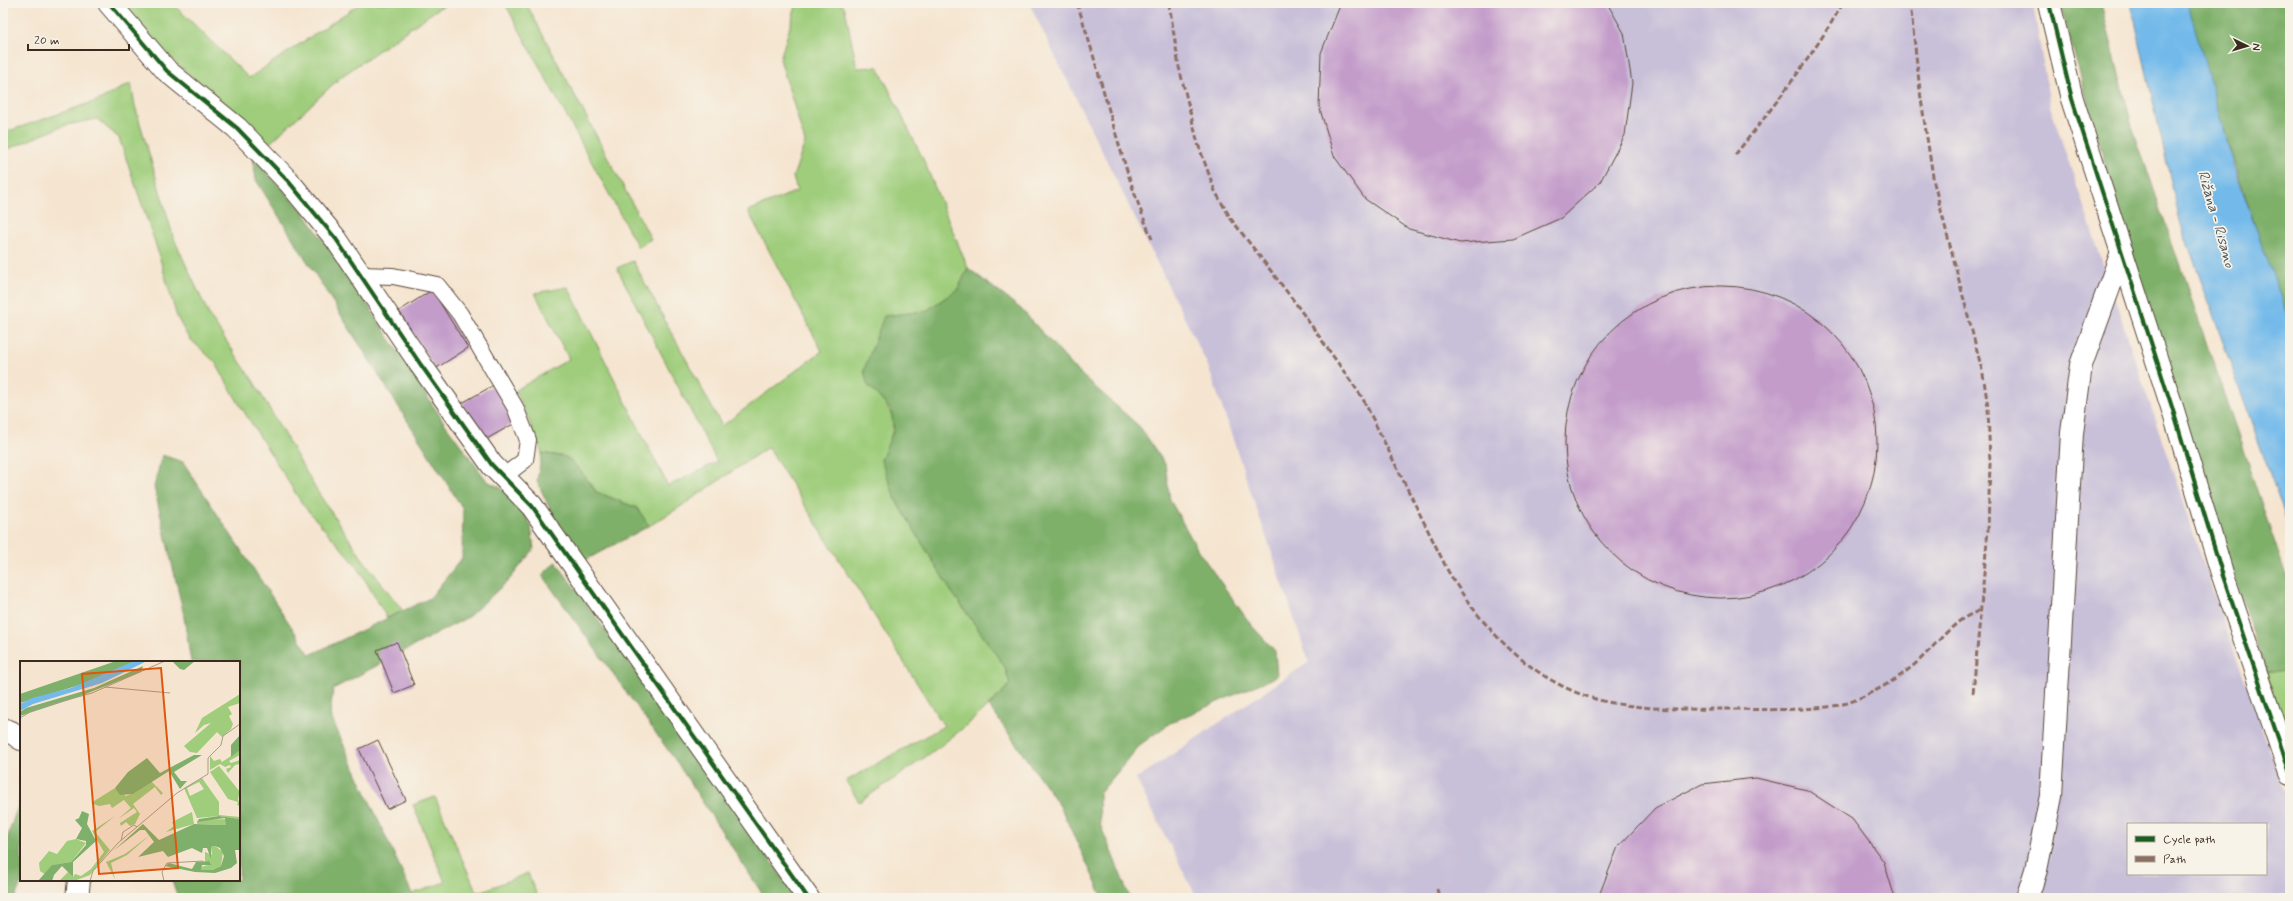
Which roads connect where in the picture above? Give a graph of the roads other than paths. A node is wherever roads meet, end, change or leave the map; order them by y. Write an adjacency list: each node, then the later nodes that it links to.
1 (109, 3): 4 (street)
2 (2049, 3): 3 (street)
3 (2122, 252): 8 (street); 12 (street)
4 (361, 276): 5 (street); 5 (lane)
5 (503, 477): 11 (street)
6 (3, 729): 7 (street)
7 (20, 738)
8 (2290, 774)
9 (79, 881): 10 (street)
10 (77, 898)
11 (808, 898)
12 (2027, 898)

